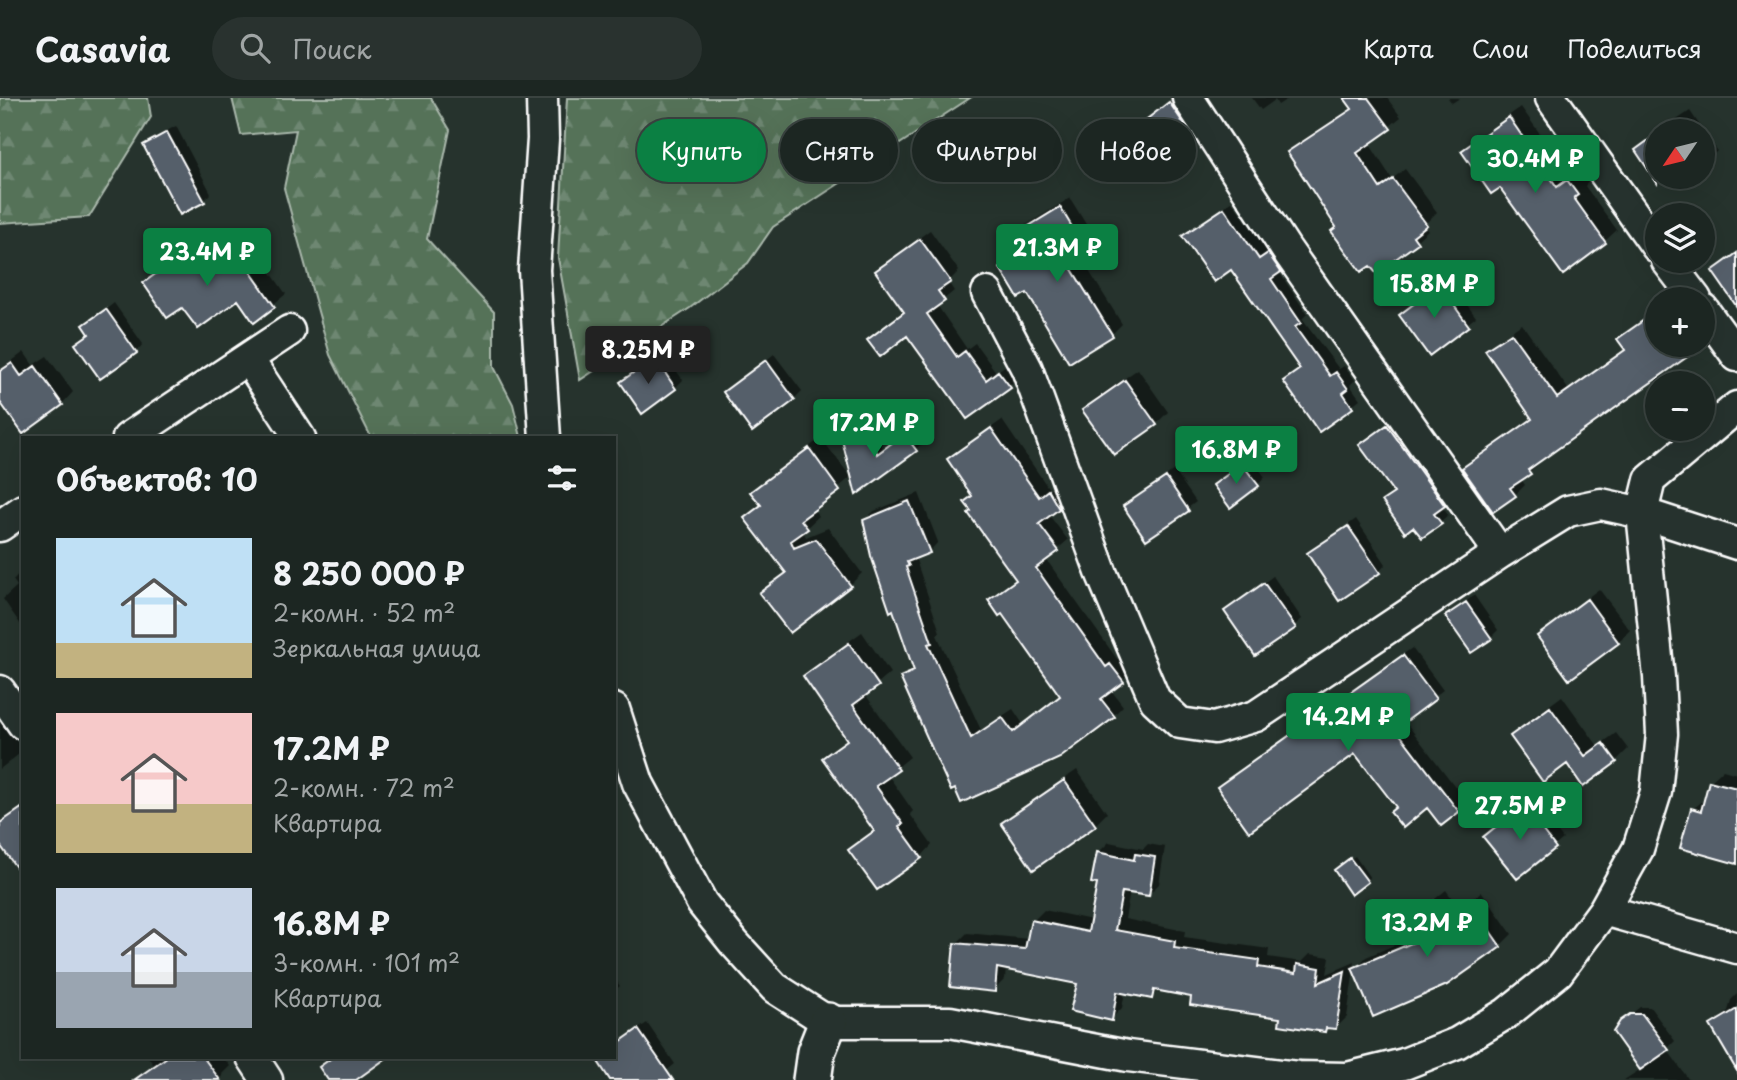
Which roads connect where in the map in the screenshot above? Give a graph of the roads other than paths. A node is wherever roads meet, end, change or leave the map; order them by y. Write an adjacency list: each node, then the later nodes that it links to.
1 (542, 98): 15 (street)
2 (1188, 98): 20 (street)
3 (1550, 98): 4 (street)
4 (1645, 230)
5 (1676, 273): 6 (street)
6 (1687, 287)
7 (987, 293): 20 (street)
8 (1715, 326): 10 (street)
9 (289, 331): 11 (street)
10 (1737, 356)
11 (248, 359): 13 (street); 14 (street)
12 (1737, 407): 17 (street)
13 (131, 436)
14 (299, 436)
15 (545, 436)
16 (21, 511): 18 (street)
17 (1642, 513): 19 (street); 20 (street); 25 (street)
18 (0, 526)
19 (1737, 544)
20 (1500, 554)
21 (0, 691): 22 (street)
22 (21, 721)
23 (616, 721): 24 (street)
24 (626, 780): 27 (street)
25 (1604, 910): 26 (street); 27 (street)
26 (1737, 948)
27 (828, 1022): 30 (street)
28 (252, 1059): 29 (street)
29 (267, 1080)
30 (812, 1080)

